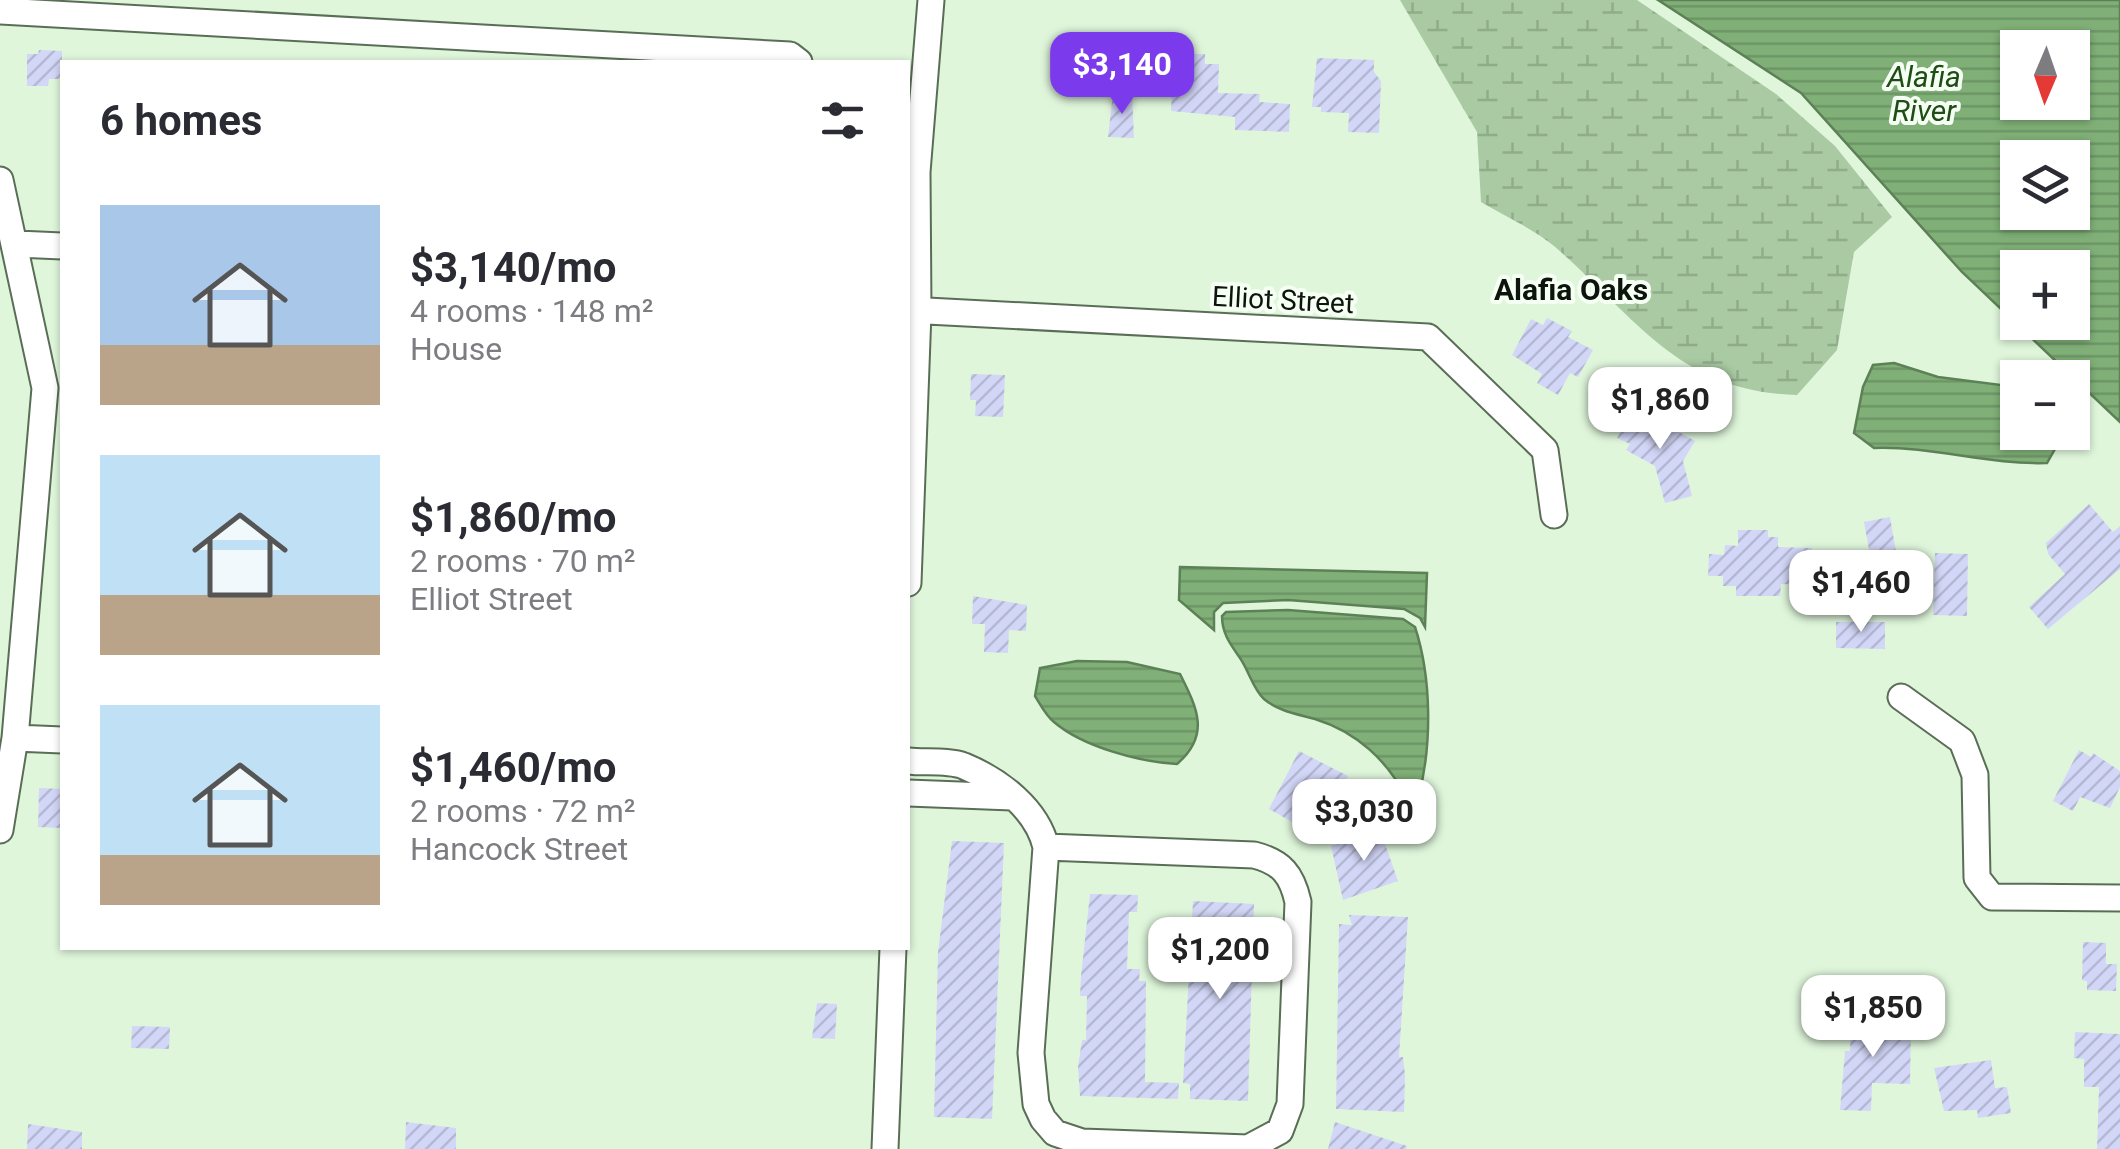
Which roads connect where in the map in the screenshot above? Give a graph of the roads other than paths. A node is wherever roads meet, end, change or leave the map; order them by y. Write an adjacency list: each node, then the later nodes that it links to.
1 (931, 0): 4 (street)
2 (0, 11): 3 (street)
3 (796, 60)
4 (912, 166): 8 (street)
5 (0, 180): 6 (street)
6 (18, 244): 7 (street); 12 (street)
7 (60, 246)
8 (913, 311): 9 (street); 10 (street, Elliot Street)
9 (910, 475)
10 (1554, 514)
11 (1901, 697): 19 (street)
12 (14, 738): 13 (street); 17 (street)
13 (60, 740)
14 (910, 761): 16 (street)
15 (910, 793): 16 (street)
16 (1012, 797): 18 (street)
17 (0, 830)
18 (1046, 847): 18 (street)
19 (2120, 898)
20 (894, 950): 21 (street)
21 (886, 1149)

